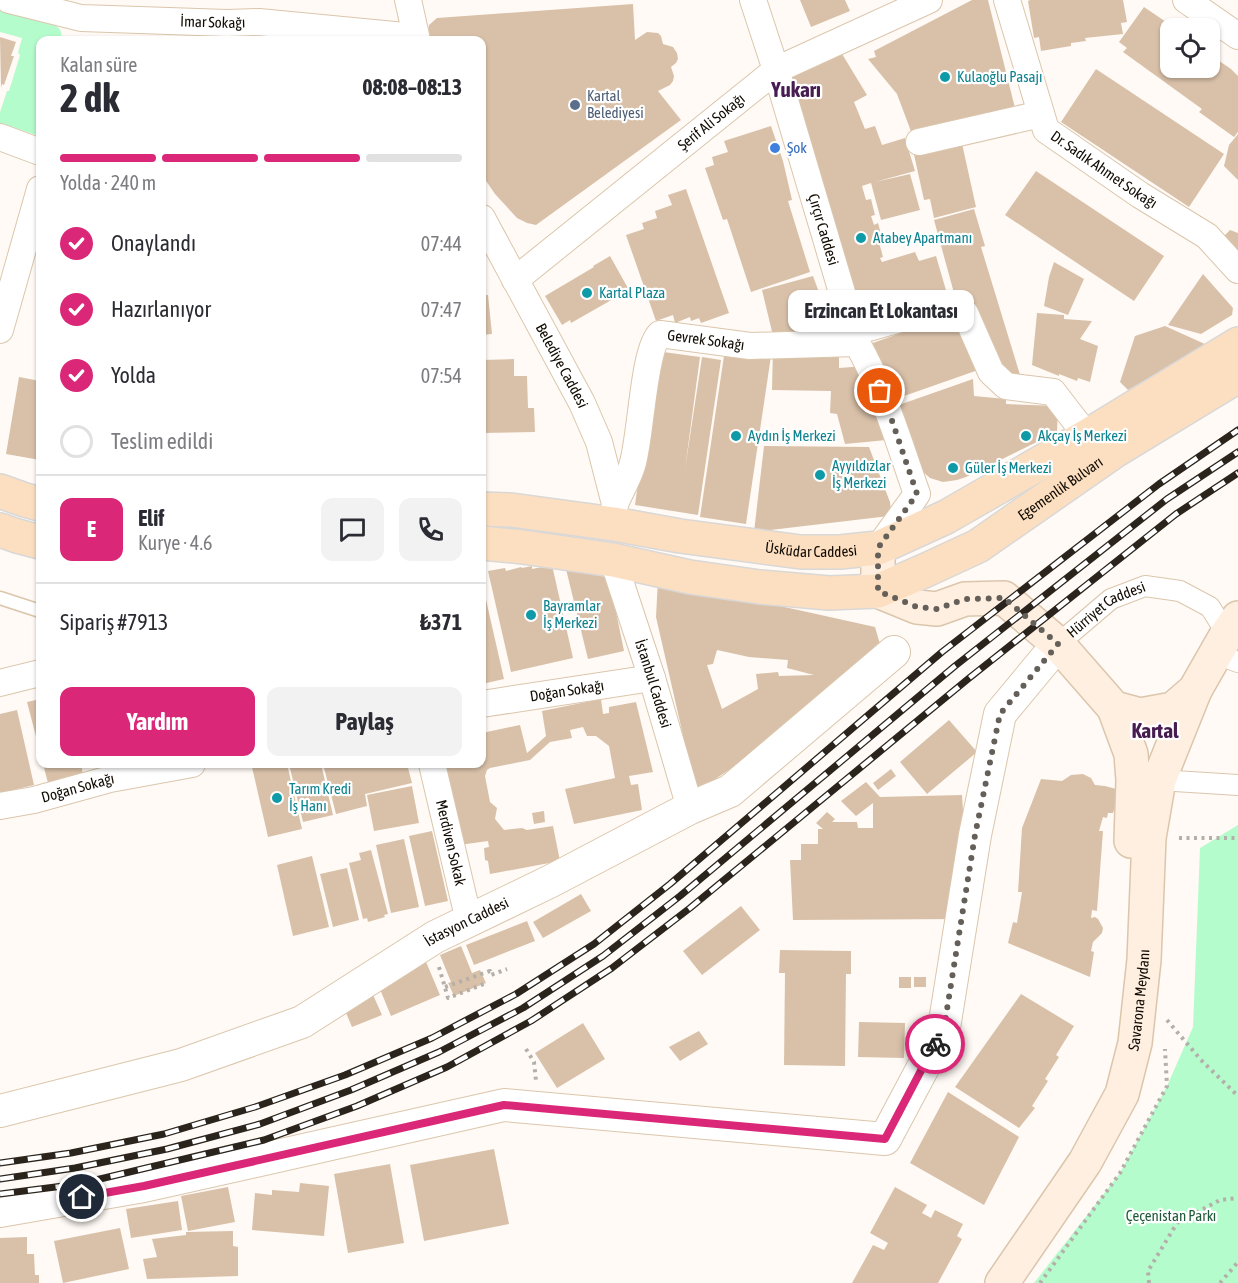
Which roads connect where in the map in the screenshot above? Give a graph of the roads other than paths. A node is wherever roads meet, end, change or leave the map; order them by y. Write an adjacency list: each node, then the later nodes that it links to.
1 (9, 0): 7 (street, İmar Sokağı)
2 (408, 0): 9 (street)
3 (753, 0): 11 (street, Çırçır Caddesi)
4 (929, 0): 11 (street, Şerif Ali Sokağı)
5 (1007, 0): 12 (street, Dr. Sadık Ahmet Sokağı)
6 (1186, 0): 10 (street)
7 (81, 19): 8 (street, İmar Sokağı)
8 (396, 36)
9 (416, 36)
10 (1238, 36)
11 (776, 70): 20 (street, Şerif Ali Sokağı); 22 (street, Çırçır Caddesi)
12 (1041, 114): 14 (street); 19 (street, Dr. Sadık Ahmet Sokağı)
13 (0, 137): 15 (street)
14 (919, 142)
15 (36, 150)
16 (36, 218): 18 (street)
17 (486, 226): 20 (street, Belediye Caddesi)
18 (30, 262): 21 (street)
19 (1238, 270)
20 (515, 280): 29 (street, Belediye Caddesi)
21 (0, 330)
22 (856, 338): 25 (street); 29 (street, Gevrek Sokağı); 33 (street, Çırçır Caddesi)
23 (1238, 344): 25 (main road, Egemenlik Bulvarı)
24 (1238, 376): 35 (main road, Egemenlik Bulvarı)
25 (1087, 436): 33 (main road, Egemenlik Bulvarı)
26 (0, 491): 27 (main road)
27 (36, 503)
28 (486, 509): 29 (main road, Üsküdar Caddesi)
29 (614, 514): 33 (main road, Üsküdar Caddesi); 34 (main road)
30 (0, 530): 31 (main road)
31 (36, 541)
32 (486, 543): 34 (main road)
33 (878, 548): 35 (main road, Üsküdar Caddesi)
34 (613, 560): 35 (main road); 42 (street, İstanbul Caddesi)
35 (878, 591): 39 (main road)
36 (0, 598): 37 (lane)
37 (36, 610)
38 (1230, 642): 39 (street, Hürriyet Caddesi); 44 (main road)
39 (1058, 644): 46 (main road); 55 (street)
40 (894, 652): 52 (street, İstasyon Caddesi)
41 (36, 674): 43 (street)
42 (652, 678): 45 (street, Doğan Sokağı); 52 (street, İstanbul Caddesi)
43 (0, 683)
44 (1195, 690): 46 (main road); 49 (main road, Savarona Meydanı)
45 (486, 703)
46 (1114, 708): 56 (main road, Savarona Meydanı)
47 (170, 768): 51 (street, Doğan Sokağı)
48 (433, 768): 53 (street, Merdiven Sokak)
49 (1160, 780): 50 (street); 57 (main road, Savarona Meydanı)
50 (1238, 785)
51 (0, 806)
52 (690, 808): 53 (street, İstasyon Caddesi)
53 (469, 921): 54 (street, İstasyon Caddesi)
54 (2, 1104)
55 (0, 1211)
56 (981, 1283)
57 (1002, 1283)

